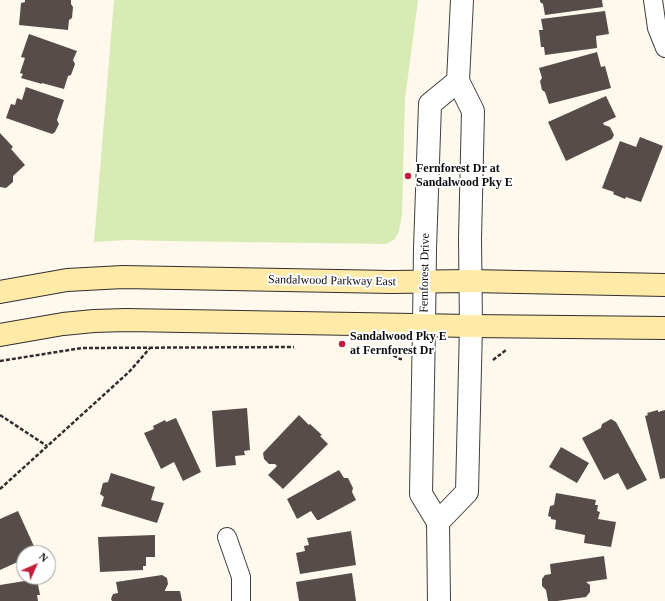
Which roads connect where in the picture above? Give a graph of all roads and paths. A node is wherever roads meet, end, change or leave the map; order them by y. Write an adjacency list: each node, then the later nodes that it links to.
1 (462, 0): 4 (street)
2 (654, 0): 3 (street)
3 (665, 48)
4 (458, 81): 5 (street); 6 (street, Fernforest Drive)
5 (471, 281): 6 (main road, Sandalwood Parkway East); 7 (main road, Sandalwood Parkway East); 10 (street)
6 (424, 282): 8 (main road, Sandalwood Parkway East); 9 (street, Fernforest Drive)
7 (665, 284)
8 (0, 292)
9 (424, 325): 10 (main road); 12 (main road); 21 (street, Fernforest Drive)
10 (471, 326): 11 (main road); 21 (street)
11 (665, 328)
12 (0, 335)
13 (297, 347): 14 (path)
14 (150, 348): 17 (path); 19 (path)
15 (375, 348): 16 (path)
16 (400, 358)
17 (0, 362)
18 (0, 415): 19 (path)
19 (47, 446): 20 (path)
20 (0, 489)
21 (438, 522): 24 (street)
22 (228, 537): 23 (street)
23 (240, 601)
24 (439, 601)

